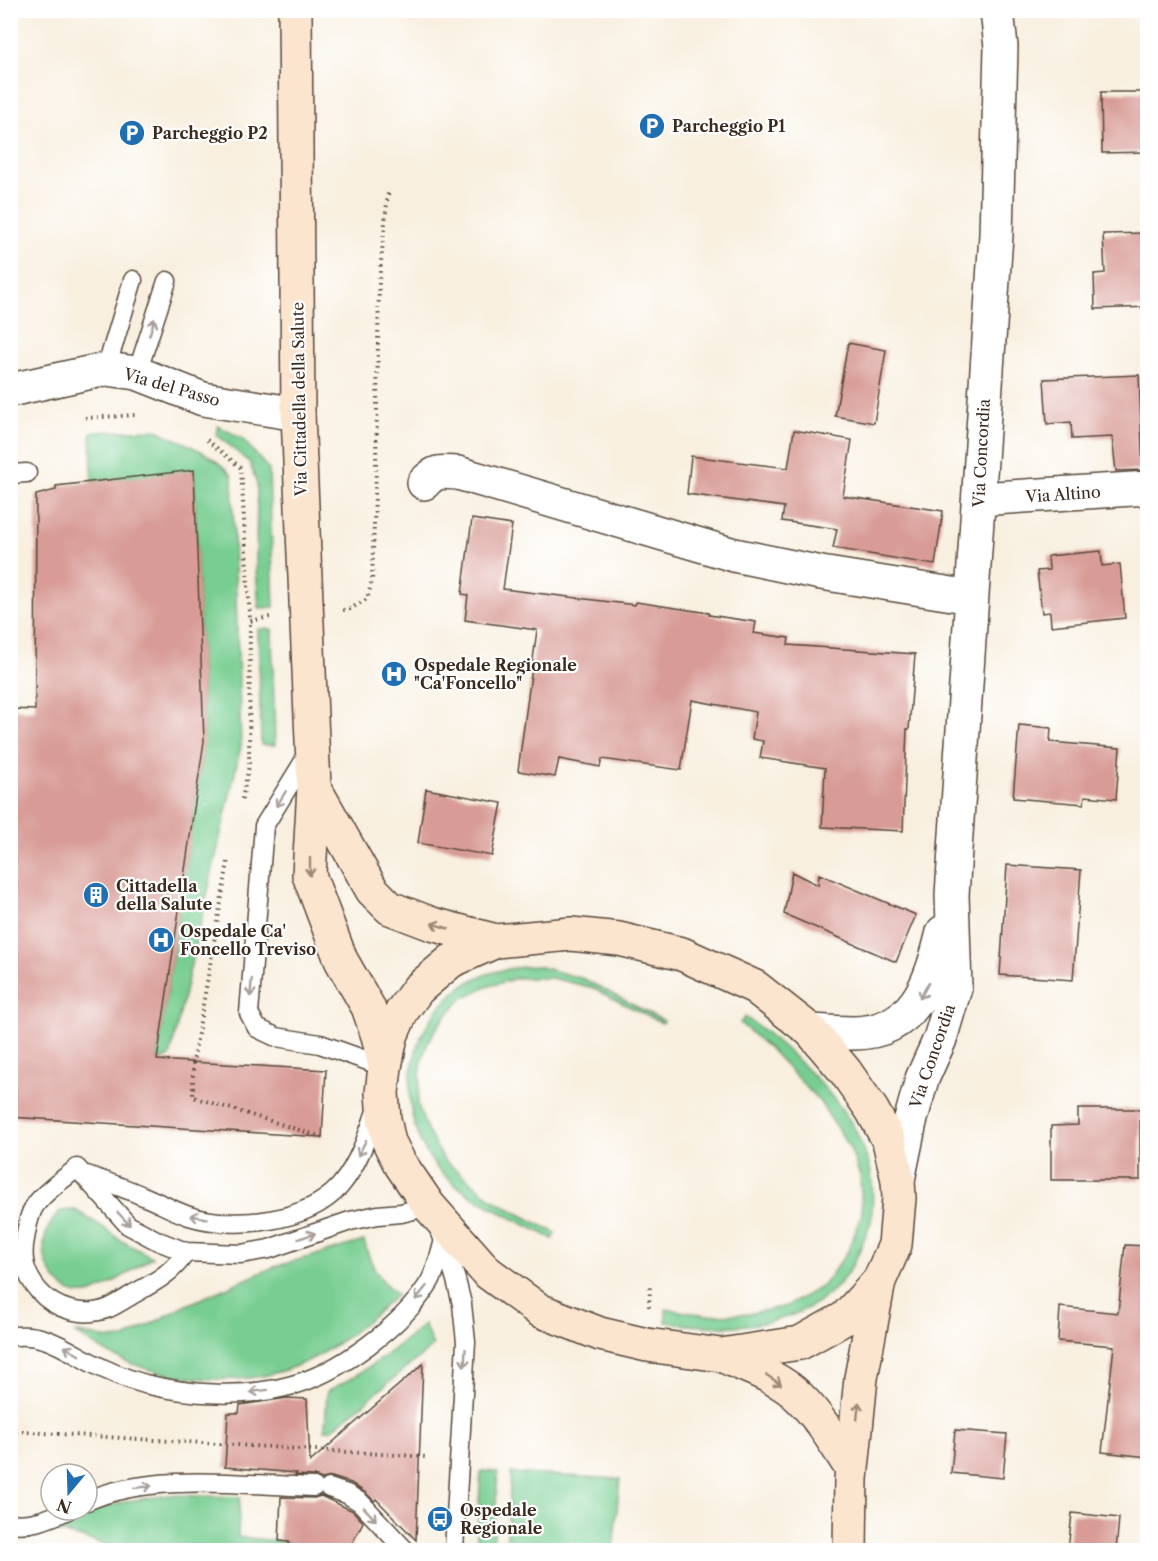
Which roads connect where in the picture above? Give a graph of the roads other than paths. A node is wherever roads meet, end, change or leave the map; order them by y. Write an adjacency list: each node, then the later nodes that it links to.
1 (295, 10): 7 (street, Via Cittadella della Salute)
2 (997, 10): 11 (street, Via Concordia)
3 (133, 280): 5 (lane)
4 (167, 281): 5 (lane, one-way to 4)
5 (121, 371): 6 (street, Via del Passo); 7 (street, Via del Passo)
6 (10, 390)
7 (298, 414): 13 (street, Via Cittadella della Salute)
8 (424, 483): 12 (street)
9 (1147, 488): 10 (street); 11 (street, Via Altino)
10 (1148, 497)
11 (979, 499): 12 (street, Via Concordia)
12 (971, 597): 15 (street, Via Concordia)
13 (312, 749): 14 (street, Via Cittadella della Salute); 18 (lane, one-way to 18)
14 (314, 788): 16 (street, Via Cittadella della Salute, one-way to 14); 18 (street, Via Cittadella della Salute, one-way to 18)
15 (952, 895): 17 (street, Via Concordia, one-way to 17); 20 (street, Via Concordia)
16 (496, 941): 17 (street); 18 (street)
17 (811, 1031): 20 (street)
18 (383, 1080): 19 (lane, one-way to 19); 21 (street)
19 (86, 1175): 23 (lane, one-way to 23); 23 (lane)
20 (898, 1180): 24 (street)
21 (429, 1206): 22 (lane); 23 (lane, one-way to 21); 26 (street)
22 (444, 1240): 25 (lane, one-way to 25); 32 (lane, one-way to 32)
23 (186, 1252)
24 (879, 1281): 26 (street); 27 (street, one-way to 24)
25 (10, 1337)
26 (721, 1355): 27 (street, one-way to 27)
27 (852, 1469): 33 (street)
28 (99, 1496): 31 (lane, one-way to 31)
29 (39, 1522): 30 (lane)
30 (10, 1523)
31 (405, 1551)
32 (454, 1551)
33 (850, 1551)

